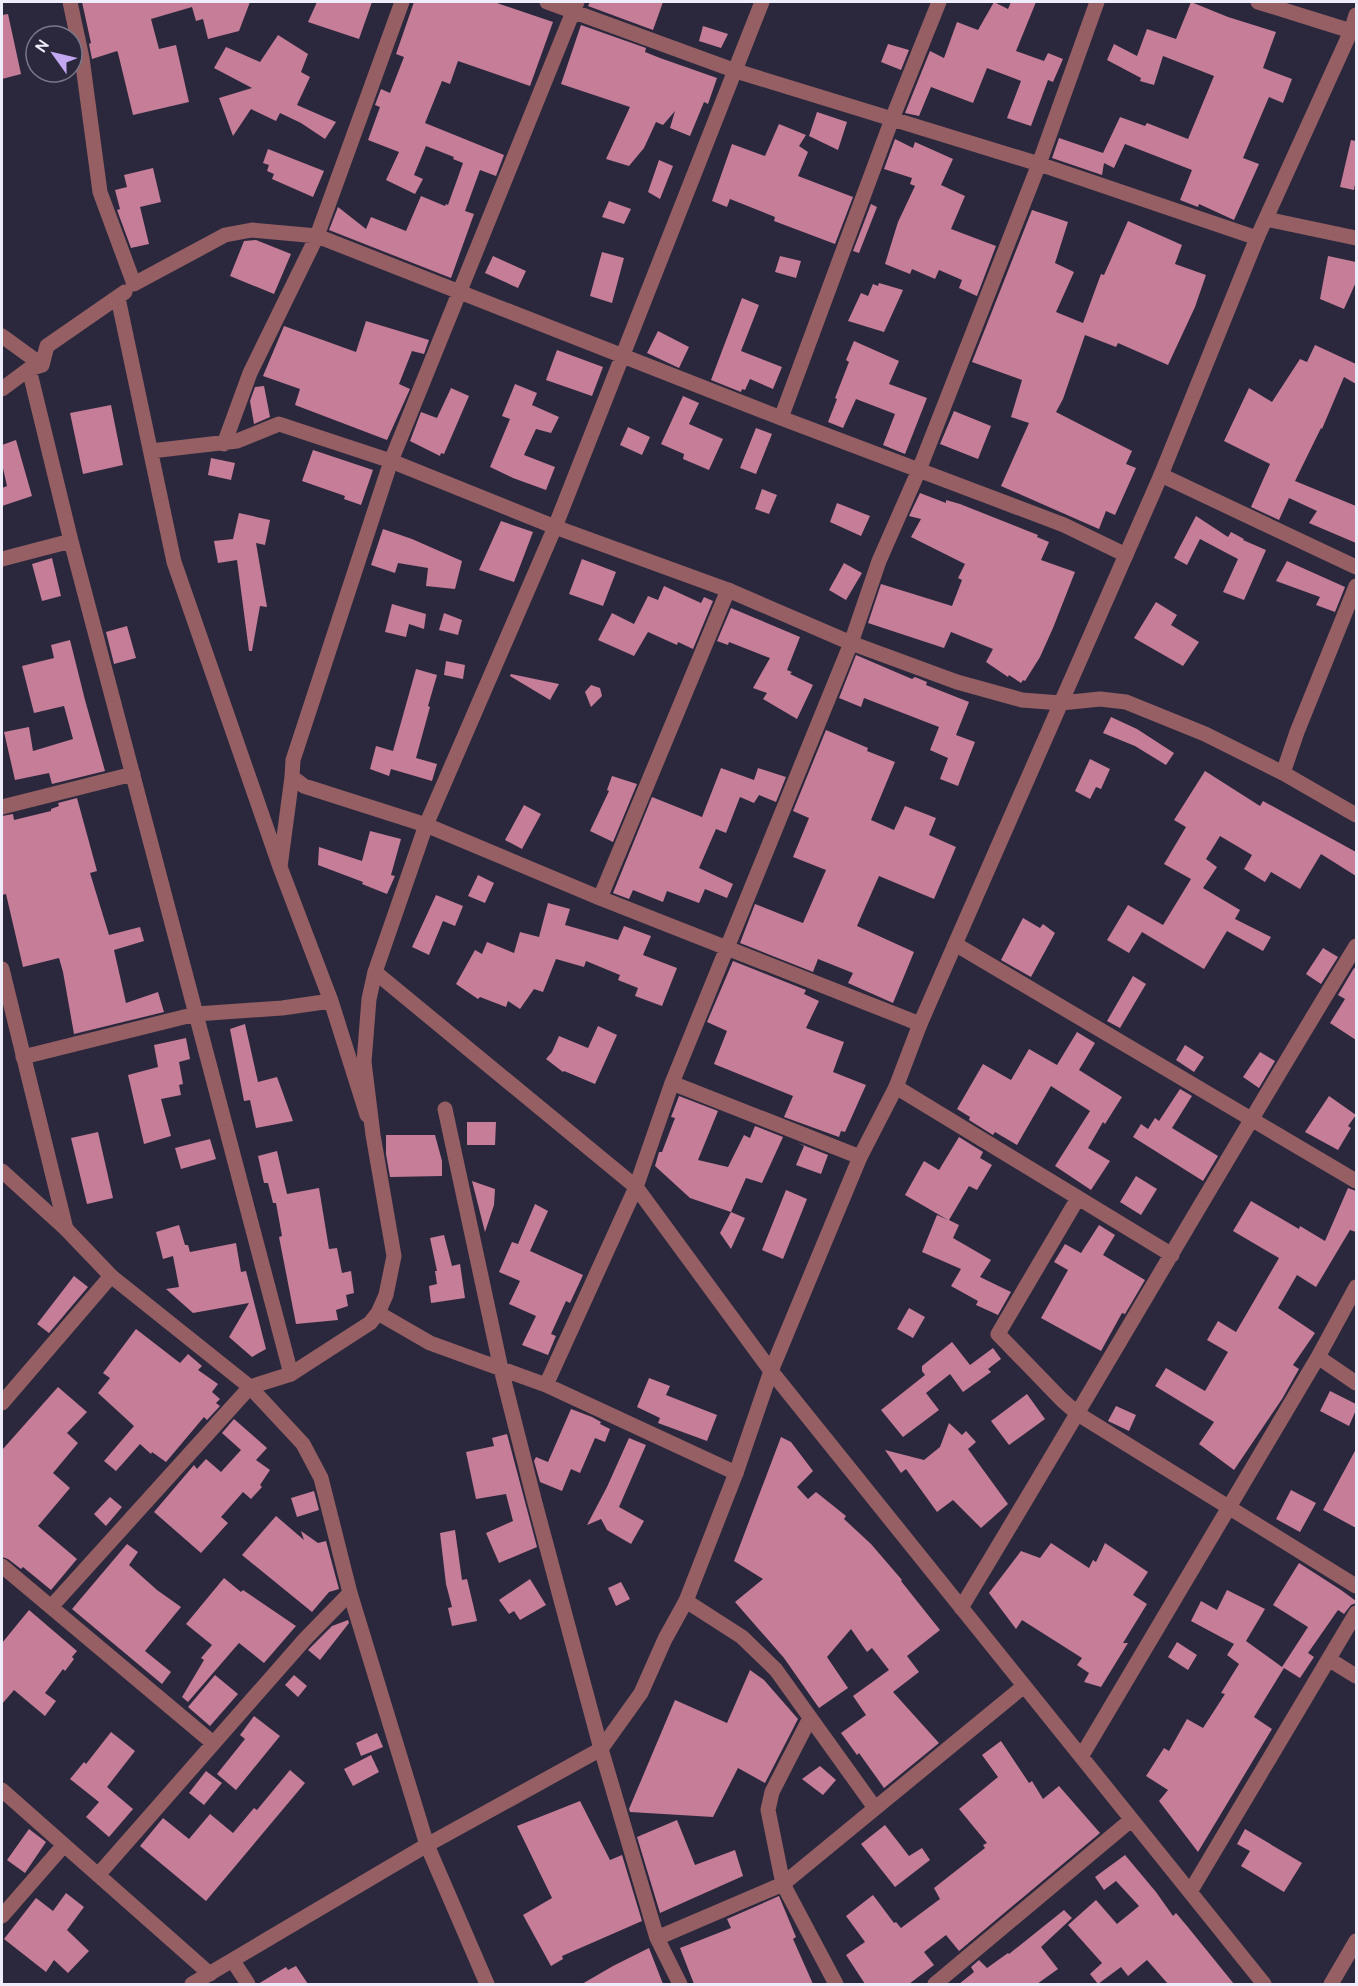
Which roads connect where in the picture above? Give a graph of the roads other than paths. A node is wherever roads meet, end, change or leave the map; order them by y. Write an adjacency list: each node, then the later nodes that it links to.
1 (70, 2): 18 (street)
2 (402, 2): 15 (street)
3 (547, 2): 8 (street)
4 (762, 2): 11 (street)
5 (939, 2): 12 (street)
6 (1098, 2): 13 (street)
7 (1258, 2): 10 (street)
8 (575, 6): 11 (street); 19 (street)
9 (1356, 15): 10 (street)
10 (1351, 31): 14 (street)
11 (736, 71): 12 (street); 22 (street)
12 (892, 119): 13 (street); 25 (street)
13 (1038, 164): 16 (street); 29 (street)
14 (1266, 219): 16 (street); 17 (street)
15 (317, 236): 18 (street); 19 (street); 26 (street)
16 (1257, 238): 30 (street)
17 (1356, 238)
18 (134, 284): 20 (street)
19 (459, 291): 22 (street); 28 (street)
20 (118, 298): 23 (street); 27 (street)
21 (2, 336): 23 (street)
22 (623, 355): 25 (street); 31 (street)
23 (36, 367): 24 (street); 32 (street)
24 (2, 389)
25 (781, 418): 29 (street)
26 (224, 444): 27 (street); 28 (street)
27 (151, 451): 46 (street)
28 (391, 461): 31 (street); 42 (street)
29 (919, 470): 33 (street); 38 (street)
30 (1161, 476): 33 (street); 35 (street)
31 (555, 526): 37 (street); 45 (street)
32 (71, 541): 34 (street); 41 (street)
33 (1126, 555): 39 (street)
34 (2, 560)
35 (1356, 567)
36 (1356, 586): 40 (street)
37 (728, 590): 38 (street); 47 (street)
38 (851, 643): 39 (street); 50 (street)
39 (1061, 703): 40 (street); 48 (street)
40 (1283, 773): 44 (street)
41 (133, 774): 43 (street); 54 (street)
42 (292, 777): 45 (street); 46 (street)
43 (2, 807)
44 (1356, 815)
45 (426, 825): 47 (street); 52 (street)
46 (280, 867): 53 (street)
47 (600, 898): 50 (street)
48 (955, 944): 55 (street); 60 (street)
49 (1356, 946): 60 (street)
50 (726, 948): 55 (street); 57 (street)
51 (2, 969): 56 (street)
52 (375, 972): 61 (street); 65 (street)
53 (331, 1001): 54 (street); 61 (street)
54 (196, 1014): 56 (street); 75 (street)
55 (920, 1024): 58 (street)
56 (23, 1057): 67 (street)
57 (672, 1083): 62 (street); 65 (street)
58 (896, 1088): 62 (street); 66 (street)
59 (445, 1109): 73 (street)
60 (1251, 1118): 64 (street); 68 (street)
61 (373, 1135): 71 (street)
62 (860, 1157): 74 (street)
63 (2, 1171): 67 (street)
64 (1356, 1181)
65 (636, 1187): 74 (street); 77 (street)
66 (1078, 1198): 68 (street); 80 (street)
67 (66, 1229): 69 (street)
68 (1172, 1255): 80 (street)
69 (111, 1276): 78 (street); 79 (street)
70 (1356, 1287): 72 (street)
71 (378, 1313): 73 (street); 75 (street)
72 (1318, 1357): 76 (street); 82 (street)
73 (501, 1369): 77 (street); 95 (street)
74 (771, 1371): 81 (street); 88 (street)
75 (291, 1374): 78 (street)
76 (1356, 1383)
77 (546, 1385): 81 (street)
78 (250, 1387): 85 (street); 87 (street)
79 (2, 1403)
80 (1078, 1413): 82 (street); 88 (street)
81 (736, 1473): 86 (street)
82 (1230, 1506): 84 (street); 96 (street)
83 (2, 1566): 87 (street)
84 (1356, 1586)
85 (350, 1593): 94 (street); 101 (street)
86 (686, 1601): 93 (street); 95 (street)
87 (51, 1607): 94 (street)
88 (961, 1608): 92 (street)
89 (1356, 1613): 90 (street)
90 (1330, 1660): 91 (street); 104 (street)
91 (1356, 1676)
92 (1024, 1686): 96 (street); 98 (street)
93 (810, 1718): 98 (street); 103 (street)
94 (213, 1743): 102 (street)
95 (601, 1749): 101 (street); 106 (street)
96 (1081, 1757): 99 (street)
97 (2, 1790): 100 (street)
98 (875, 1808): 103 (street)
99 (1131, 1820): 104 (street); 115 (street)
100 (64, 1845): 102 (street); 105 (street)
101 (427, 1845): 108 (street); 112 (street)
102 (98, 1875): 109 (street)
103 (783, 1884): 106 (street); 114 (street)
104 (1190, 1892): 116 (street)
105 (2, 1916)
106 (657, 1938): 113 (street)
107 (1356, 1941): 117 (street)
108 (233, 1961): 109 (street); 111 (street)
109 (210, 1974): 110 (street)
110 (192, 1984)
111 (248, 1984)
112 (487, 1984)
113 (680, 1984)
114 (836, 1984)
115 (935, 1984)
116 (1264, 1984)
117 (1331, 1984)

